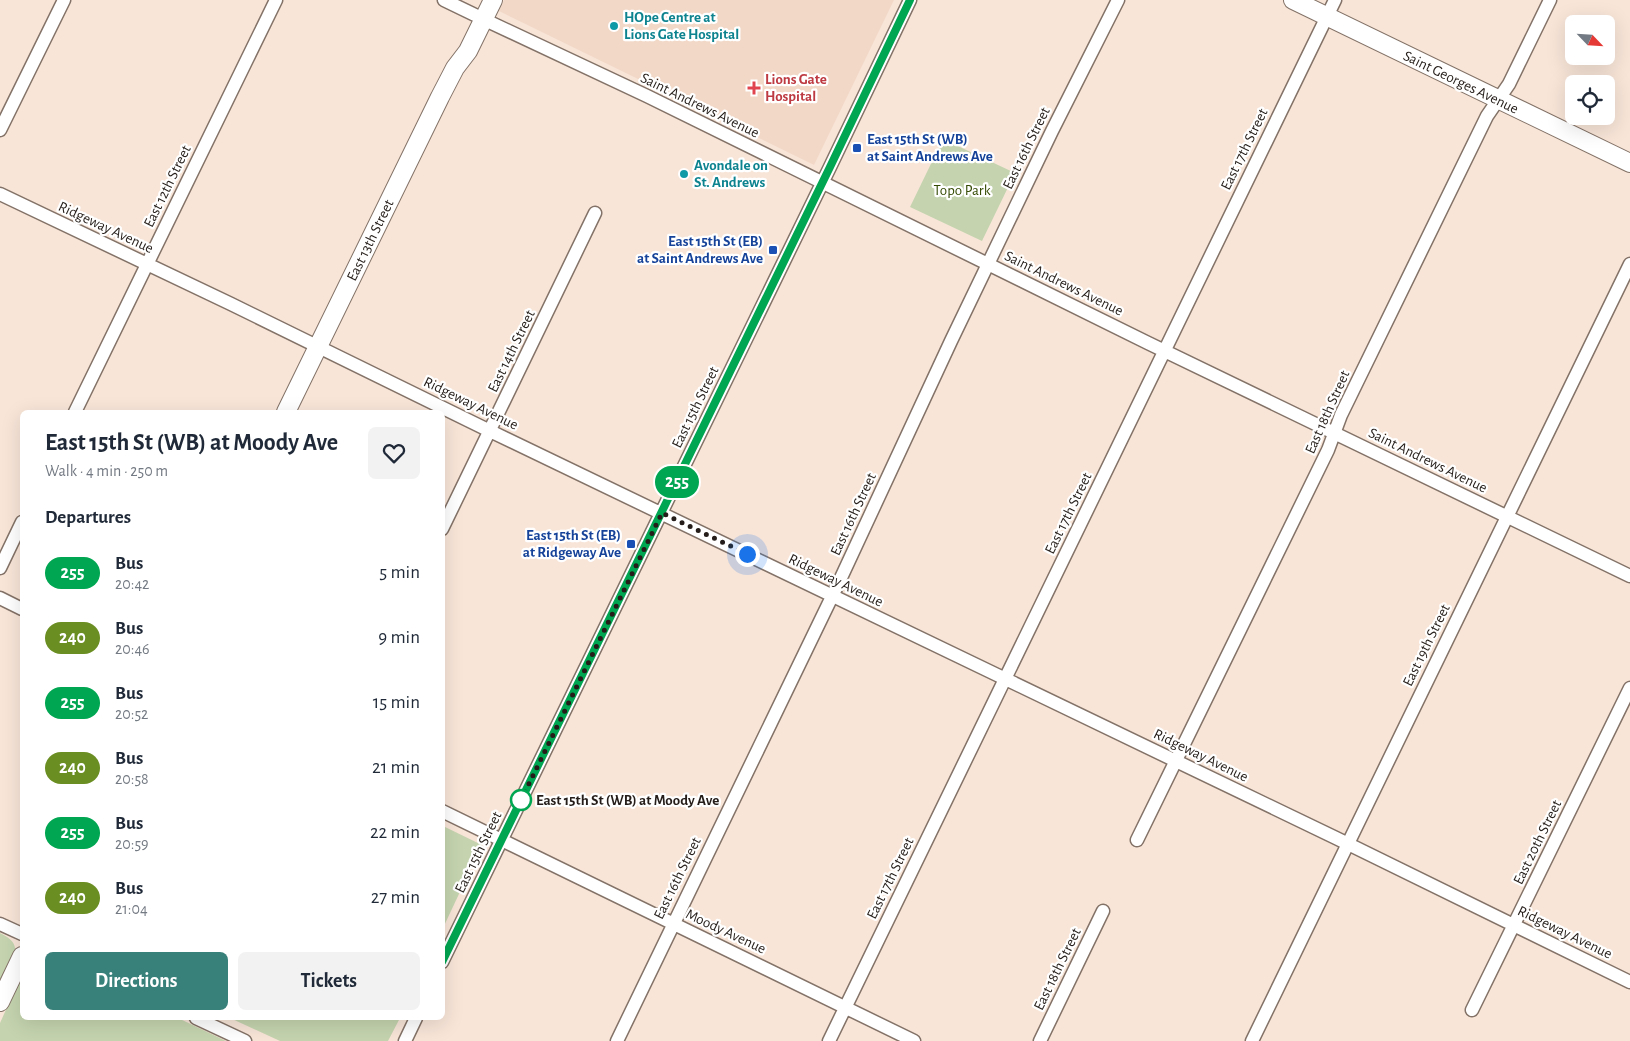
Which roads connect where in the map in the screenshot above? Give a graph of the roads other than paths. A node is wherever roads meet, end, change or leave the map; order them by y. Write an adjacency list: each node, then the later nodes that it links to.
1 (64, 0): 13 (street)
2 (276, 0): 20 (street, East 12th Street)
3 (444, 0): 10 (street, Saint Andrews Avenue)
4 (493, 0): 10 (street, East 13th Street)
5 (910, 0): 15 (street, East 15th Street)
6 (1118, 0): 18 (street, East 16th Street)
7 (1293, 0): 11 (street, Saint Georges Avenue)
8 (1335, 0): 11 (street, East 17th Street)
9 (1550, 0): 12 (street, East 18th Street)
10 (480, 11): 15 (street, Saint Andrews Avenue); 21 (street, East 13th Street)
11 (1327, 16): 12 (street, Saint Georges Avenue); 22 (street, East 17th Street)
12 (1498, 100): 14 (street, Saint Georges Avenue); 26 (street, East 18th Street)
13 (0, 130)
14 (1630, 164)
15 (822, 183): 18 (street, Saint Andrews Avenue); 27 (street, East 15th Street)
16 (0, 194): 20 (street, Ridgeway Avenue)
17 (595, 213): 25 (street, East 14th Street)
18 (988, 264): 22 (street, Saint Andrews Avenue); 33 (street, East 16th Street)
19 (1630, 264): 28 (street, East 19th Street)
20 (147, 265): 21 (street, Ridgeway Avenue); 23 (street, East 12th Street)
21 (318, 346): 24 (street, East 13th Street); 25 (street, Ridgeway Avenue)
22 (1165, 350): 26 (street, Saint Andrews Avenue); 36 (street, East 17th Street)
23 (76, 410)
24 (287, 410)
25 (490, 431): 27 (street, Ridgeway Avenue); 29 (street, East 14th Street)
26 (1335, 432): 28 (street, Saint Andrews Avenue); 38 (street, East 18th Street)
27 (662, 513): 33 (street, Ridgeway Avenue); 40 (street, East 15th Street)
28 (1507, 516): 32 (street, Saint Andrews Avenue); 42 (street, East 19th Street)
29 (445, 523)
30 (20, 526): 31 (street)
31 (0, 568)
32 (1630, 576)
33 (833, 596): 36 (street, Ridgeway Avenue); 45 (street, East 16th Street)
34 (0, 598): 35 (street)
35 (20, 608)
36 (1005, 680): 38 (street, Ridgeway Avenue); 52 (street, East 17th Street)
37 (1630, 688): 46 (street, East 20th Street)
38 (1176, 762): 41 (street, East 18th Street); 42 (street, Ridgeway Avenue)
39 (445, 812): 40 (street, Moody Avenue)
40 (502, 840): 45 (street, Moody Avenue); 48 (street, East 15th Street)
41 (1137, 840)
42 (1348, 844): 46 (street, Ridgeway Avenue); 62 (street, East 19th Street)
43 (1102, 911): 61 (street, East 18th Street)
44 (0, 924): 47 (street)
45 (673, 924): 52 (street, Moody Avenue); 58 (street, East 16th Street)
46 (1514, 926): 50 (street, Ridgeway Avenue); 53 (street, East 20th Street)
47 (20, 933)
48 (445, 956)
49 (20, 960): 51 (street)
50 (1630, 982)
51 (0, 1002)
52 (846, 1007): 59 (street, East 17th Street); 60 (street, Moody Avenue)
53 (1472, 1010)
54 (200, 1020): 56 (street)
55 (415, 1020): 57 (street)
56 (245, 1041)
57 (405, 1041)
58 (617, 1041)
59 (829, 1041)
60 (914, 1041)
61 (1040, 1041)
62 (1252, 1041)

